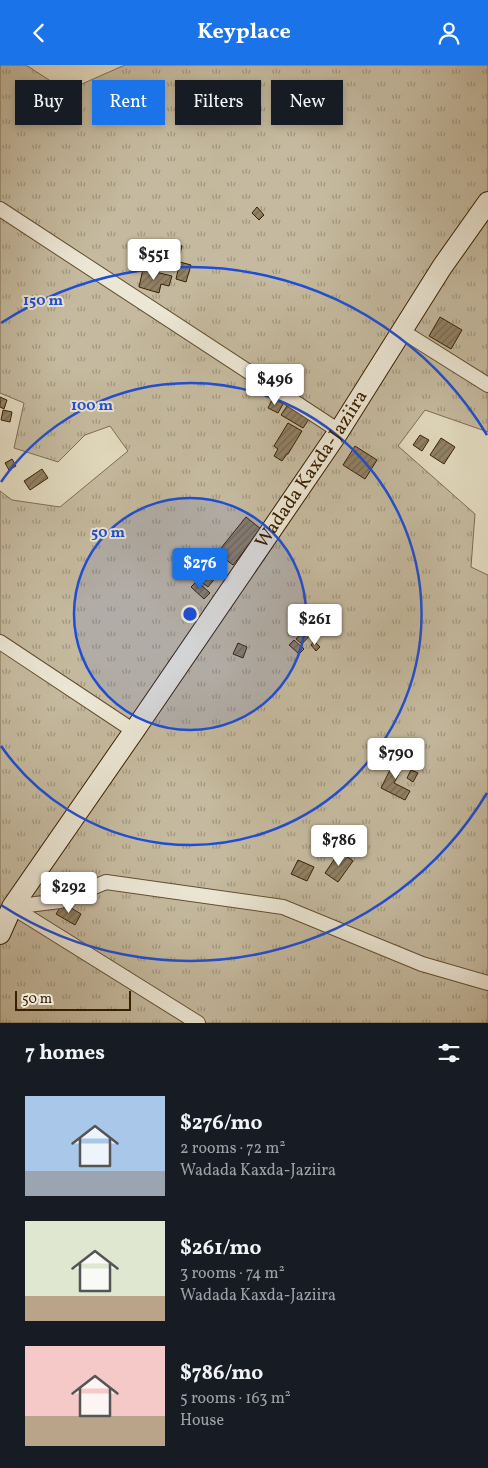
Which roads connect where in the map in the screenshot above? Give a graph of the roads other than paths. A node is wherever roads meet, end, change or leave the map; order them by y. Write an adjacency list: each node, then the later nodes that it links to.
1 (488, 202): 3 (street, Wadada Kaxda-Jaziira)
2 (0, 209): 5 (street)
3 (402, 331): 4 (street); 5 (street, Wadada Kaxda-Jaziira)
4 (488, 385)
5 (339, 431): 7 (street, Wadada Kaxda-Jaziira)
6 (0, 642): 7 (street)
7 (134, 731): 8 (street, Wadada Kaxda-Jaziira)
8 (12, 907): 9 (street, Wadada Kaxda-Jaziira); 10 (street); 11 (street)
9 (0, 934)
10 (488, 983)
11 (198, 1023)

